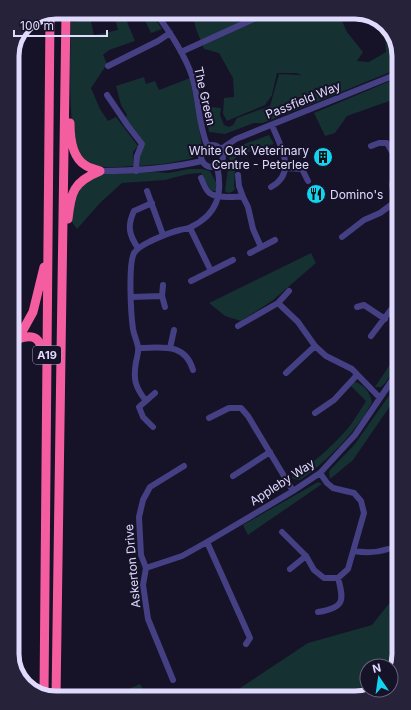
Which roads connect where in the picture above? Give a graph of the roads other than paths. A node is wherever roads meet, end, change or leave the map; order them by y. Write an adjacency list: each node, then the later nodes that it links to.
1 (66, 19): 10 (highway, A19)
2 (161, 19): 6 (street, The Green)
3 (254, 19): 7 (street)
4 (50, 20): 8 (highway, A19)
5 (45, 21): 8 (highway)
6 (170, 33): 7 (street, The Green); 9 (street)
7 (182, 52): 14 (street, The Green)
8 (50, 62): 36 (highway, A19)
9 (108, 66)
10 (66, 68): 21 (highway); 40 (highway, A19)
11 (392, 77): 13 (street, Passfield Way)
12 (107, 95): 22 (street)
13 (272, 124): 16 (street, Passfield Way); 20 (street)
14 (207, 145): 16 (street); 18 (street)
15 (371, 146): 17 (street)
16 (221, 149): 19 (street)
17 (392, 152)
18 (202, 161): 19 (street); 22 (street)
19 (217, 166): 28 (street)
20 (286, 168): 25 (street); 26 (street)
21 (100, 171): 22 (street); 40 (highway)
22 (136, 171)
23 (238, 175): 29 (street)
24 (201, 178): 28 (street)
25 (308, 181)
26 (271, 187)
27 (147, 191): 30 (street)
28 (219, 196): 29 (street); 32 (street)
29 (243, 197): 37 (street)
30 (152, 203): 33 (street); 38 (street)
31 (392, 204): 34 (street)
32 (190, 228): 33 (street); 42 (street)
33 (164, 235): 38 (street)
34 (342, 236)
35 (275, 240): 37 (street)
36 (48, 247): 56 (highway); 62 (highway, A19)
37 (261, 247): 39 (street)
38 (138, 248): 47 (street)
39 (250, 253)
40 (62, 260): 89 (highway, A19)
41 (233, 260): 42 (street)
42 (211, 271): 43 (street)
43 (190, 281)
44 (163, 285): 46 (street)
45 (289, 291): 49 (street)
46 (162, 296): 47 (street); 50 (street)
47 (132, 297): 59 (street)
48 (363, 298): 52 (street)
49 (278, 303): 53 (street); 58 (street)
50 (165, 307)
51 (392, 310): 52 (street)
52 (384, 319): 55 (street)
53 (238, 326)
54 (174, 330): 60 (street)
55 (372, 336)
56 (19, 338)
57 (19, 341): 62 (highway)
58 (315, 346): 63 (street); 64 (street)
59 (138, 348): 60 (street); 68 (street)
60 (170, 348): 61 (street)
61 (193, 370)
62 (47, 371): 88 (highway, A19)
63 (286, 373)
64 (356, 375): 67 (street); 69 (street)
65 (392, 380): 67 (street, Appleby Way)
66 (155, 393): 68 (street)
67 (380, 398): 74 (street, Appleby Way)
68 (146, 401): 71 (street)
69 (315, 413)
70 (209, 418): 72 (street)
71 (153, 427)
72 (270, 452): 75 (street); 76 (street)
73 (184, 466): 82 (street, Askerton Drive)
74 (320, 473): 76 (street, Appleby Way); 80 (street)
75 (233, 476)
76 (293, 491): 78 (street, Appleby Way)
77 (282, 532): 81 (street)
78 (207, 542): 82 (street, Appleby Way); 86 (street)
79 (388, 549): 80 (street)
80 (354, 551): 84 (street)
81 (306, 556): 83 (street); 84 (street)
82 (146, 568): 87 (street, Askerton Drive)
83 (290, 569)
84 (338, 578): 85 (street)
85 (318, 612)
86 (246, 644)
87 (173, 680)
88 (44, 689)
89 (56, 691)

